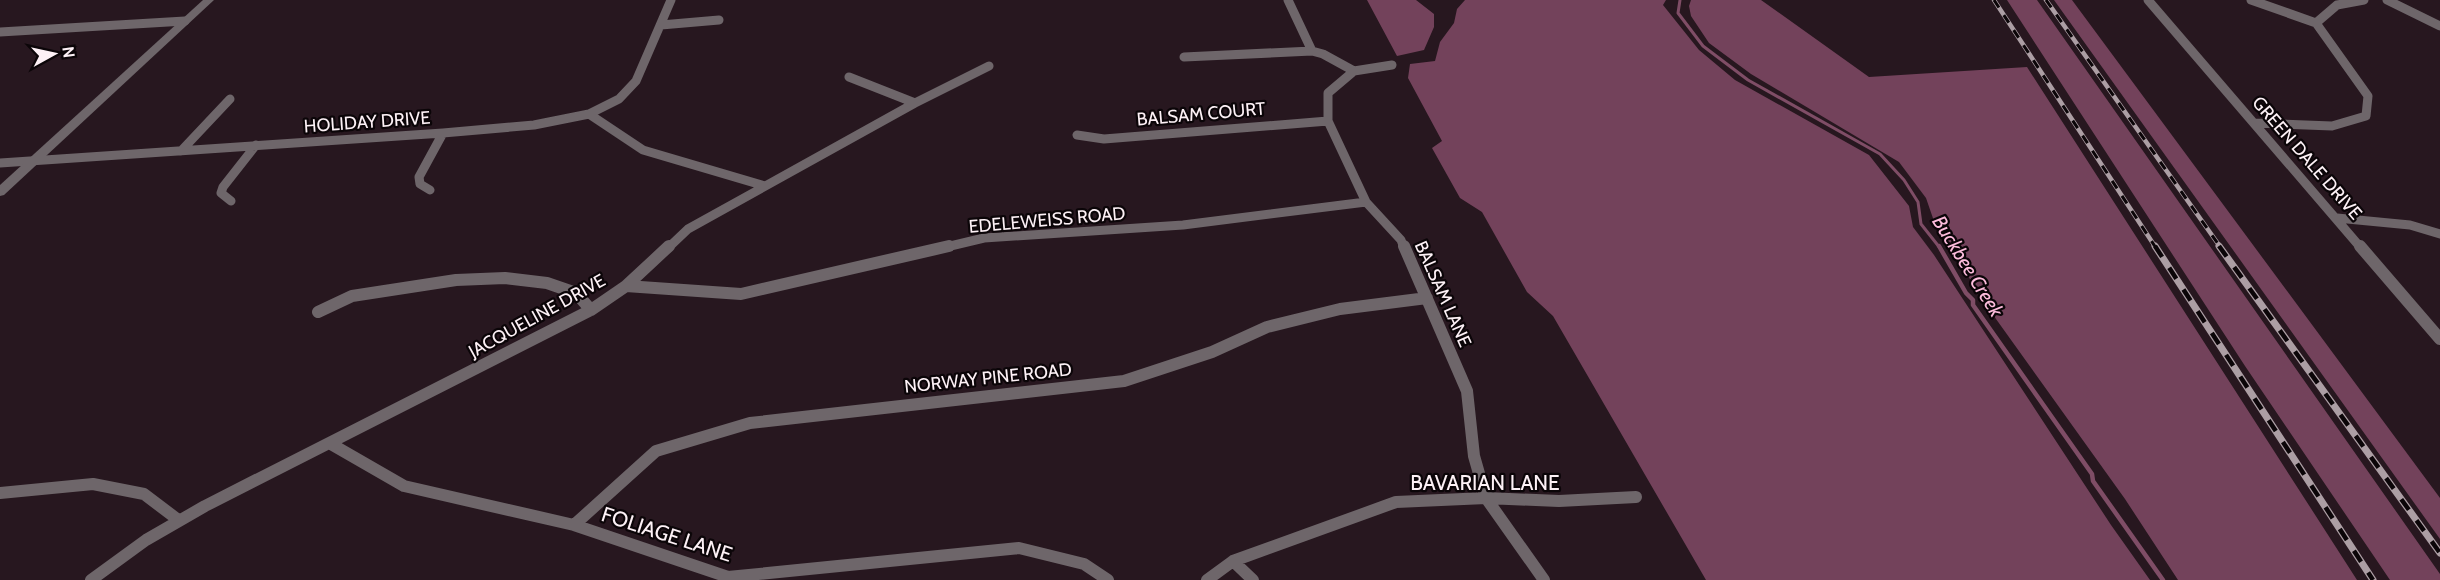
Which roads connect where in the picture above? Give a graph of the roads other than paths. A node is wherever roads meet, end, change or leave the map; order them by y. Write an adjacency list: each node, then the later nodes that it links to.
1 (209, 0): 9 (street)
2 (671, 0): 11 (street, HOLIDAY DRIVE)
3 (1288, 0): 14 (street)
4 (2148, 0): 24 (street, GREEN DALE DRIVE)
5 (2251, 0): 10 (street)
6 (2364, 0): 10 (street)
7 (2387, 0): 12 (street)
8 (719, 20): 11 (street)
9 (185, 21): 13 (street); 29 (street)
10 (2316, 23): 24 (street)
11 (661, 25): 22 (street, HOLIDAY DRIVE)
12 (2440, 26)
13 (0, 32)
14 (1312, 51): 15 (street); 18 (street)
15 (1184, 57)
16 (1392, 65): 18 (street)
17 (989, 66): 21 (street, JACQUELINE DRIVE)
18 (1354, 71): 23 (street, BALSAM LANE)
19 (849, 77): 21 (street)
20 (230, 99): 28 (street)
21 (915, 103): 32 (street, JACQUELINE DRIVE)
22 (589, 114): 25 (street, HOLIDAY DRIVE); 32 (street)
23 (1328, 121): 26 (street, BALSAM COURT); 36 (street, BALSAM LANE)
24 (2255, 123): 37 (street, GREEN DALE DRIVE)
25 (443, 133): 27 (street, HOLIDAY DRIVE); 33 (street)
26 (1077, 135)
27 (256, 145): 28 (street, HOLIDAY DRIVE); 35 (street)
28 (181, 151): 29 (street, HOLIDAY DRIVE)
29 (32, 161): 30 (street, HOLIDAY DRIVE); 34 (street)
30 (4, 163): 31 (street)
31 (0, 173)
32 (765, 186): 39 (street, JACQUELINE DRIVE)
33 (430, 190)
34 (0, 192)
35 (231, 201)
36 (1366, 202): 39 (street, EDELEWEISS ROAD); 40 (street, BALSAM LANE)
37 (2337, 218): 38 (street); 43 (street, GREEN DALE DRIVE)
38 (2440, 234)
39 (627, 286): 41 (street, JACQUELINE DRIVE)
40 (1427, 298): 47 (street, BALSAM LANE); 49 (street, NORWAY PINE ROAD)
41 (591, 310): 42 (street); 44 (street, JACQUELINE DRIVE)
42 (318, 312)
43 (2440, 339)
44 (331, 444): 48 (street, JACQUELINE DRIVE); 49 (street, FOLIAGE LANE)
45 (0, 493): 48 (street)
46 (1636, 496): 47 (street, BAVARIAN LANE)
47 (1486, 498): 50 (street, BAVARIAN LANE); 55 (street, BALSAM LANE)
48 (177, 519): 51 (street, JACQUELINE DRIVE)
49 (574, 525): 52 (street, FOLIAGE LANE)
50 (1233, 561): 53 (street, BAVARIAN LANE); 54 (street)
51 (91, 580)
52 (1108, 580)
53 (1207, 580)
54 (1253, 580)
55 (1544, 580)

